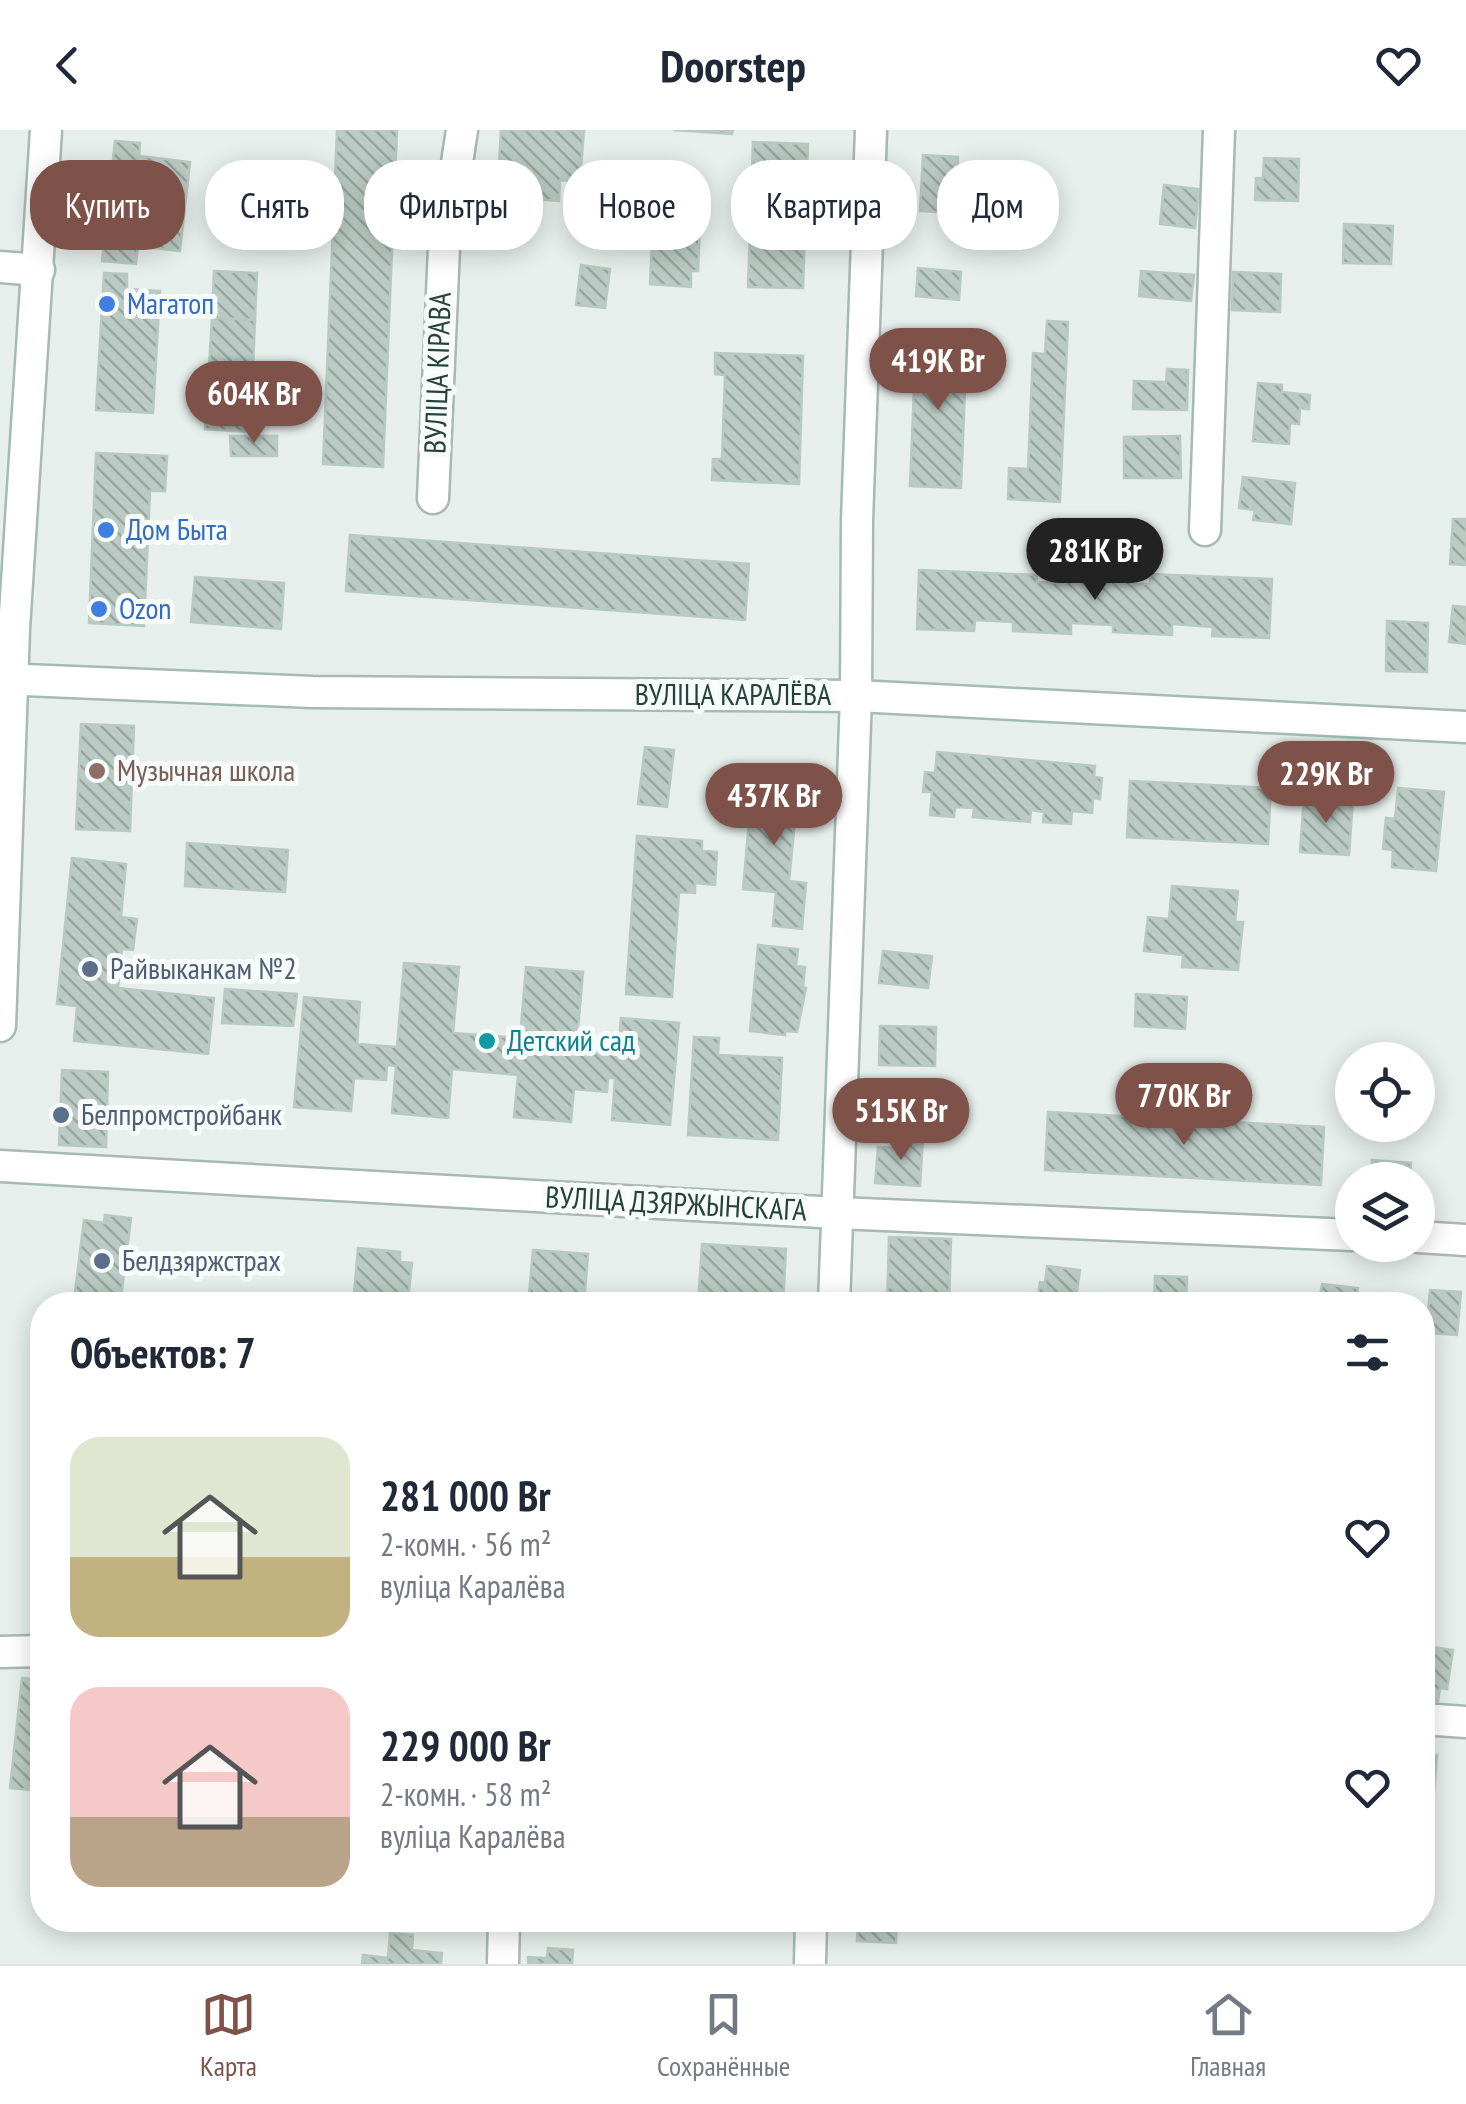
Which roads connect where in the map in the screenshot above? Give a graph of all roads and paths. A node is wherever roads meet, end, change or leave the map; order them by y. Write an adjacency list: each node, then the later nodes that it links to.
1 (46, 130): 6 (street)
2 (462, 130): 7 (street, ВУЛІЦА КІРАВА)
3 (871, 130): 10 (street)
4 (1219, 130): 8 (street)
5 (0, 267): 6 (street)
6 (39, 270): 9 (street)
7 (433, 498)
8 (1205, 530)
9 (7, 679): 10 (street, ВУЛІЦА КАРАЛЁВА); 12 (street)
10 (856, 696): 11 (street, ВУЛІЦА КАРАЛЁВА); 14 (street)
11 (1466, 727)
12 (0, 1026)
13 (0, 1166): 14 (street, ВУЛІЦА ДЗЯРЖЫНСКАГА)
14 (838, 1213): 15 (street, ВУЛІЦА ДЗЯРЖЫНСКАГА); 18 (street)
15 (1335, 1234)
16 (1435, 1239): 17 (street)
17 (1466, 1240)
18 (835, 1292)
19 (30, 1651): 20 (street)
20 (0, 1652)
21 (1435, 1721): 22 (street)
22 (1466, 1722)
23 (504, 1932): 25 (street)
24 (811, 1932): 26 (street)
25 (503, 1964)
26 (810, 1964)

